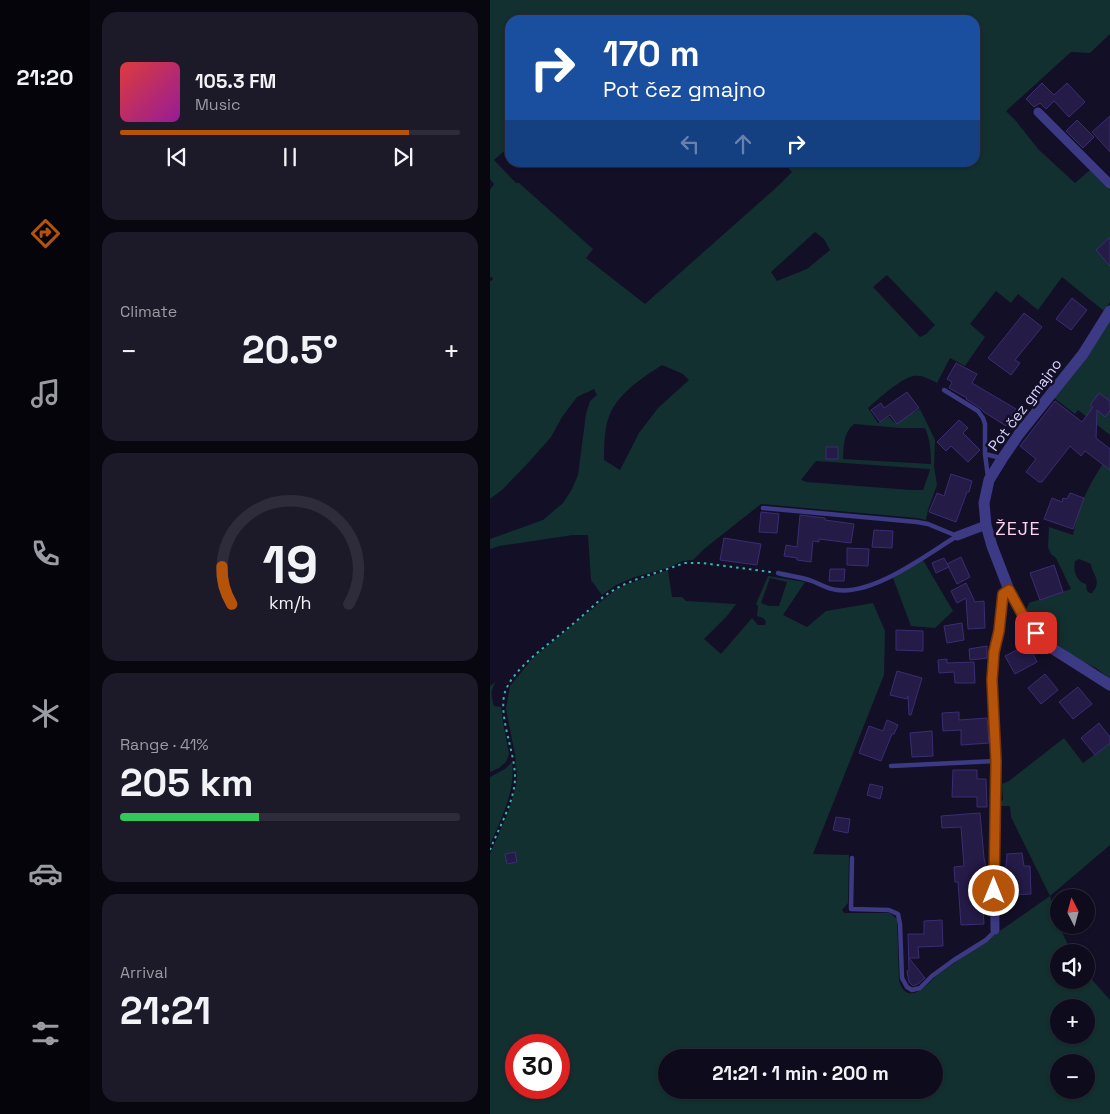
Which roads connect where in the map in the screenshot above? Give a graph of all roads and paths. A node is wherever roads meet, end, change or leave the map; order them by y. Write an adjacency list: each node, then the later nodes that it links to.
1 (1038, 112): 2 (street)
2 (1110, 184)
3 (1110, 310): 6 (street, Pot čez gmajno)
4 (944, 390): 5 (lane)
5 (985, 454): 6 (lane); 7 (lane)
6 (1002, 459): 7 (street, Pot čez gmajno)
7 (989, 480): 9 (street, Pot čez gmajno)
8 (763, 508): 10 (lane)
9 (986, 525): 10 (street); 12 (street, Pot čez gmajno)
10 (957, 536): 11 (lane)
11 (778, 574): 16 (path)
12 (1009, 590): 13 (street, Pot čez gmajno); 14 (street)
13 (1110, 685)
14 (996, 761): 15 (lane); 18 (street)
15 (891, 766)
16 (490, 850)
17 (852, 858): 18 (lane)
18 (994, 930)

